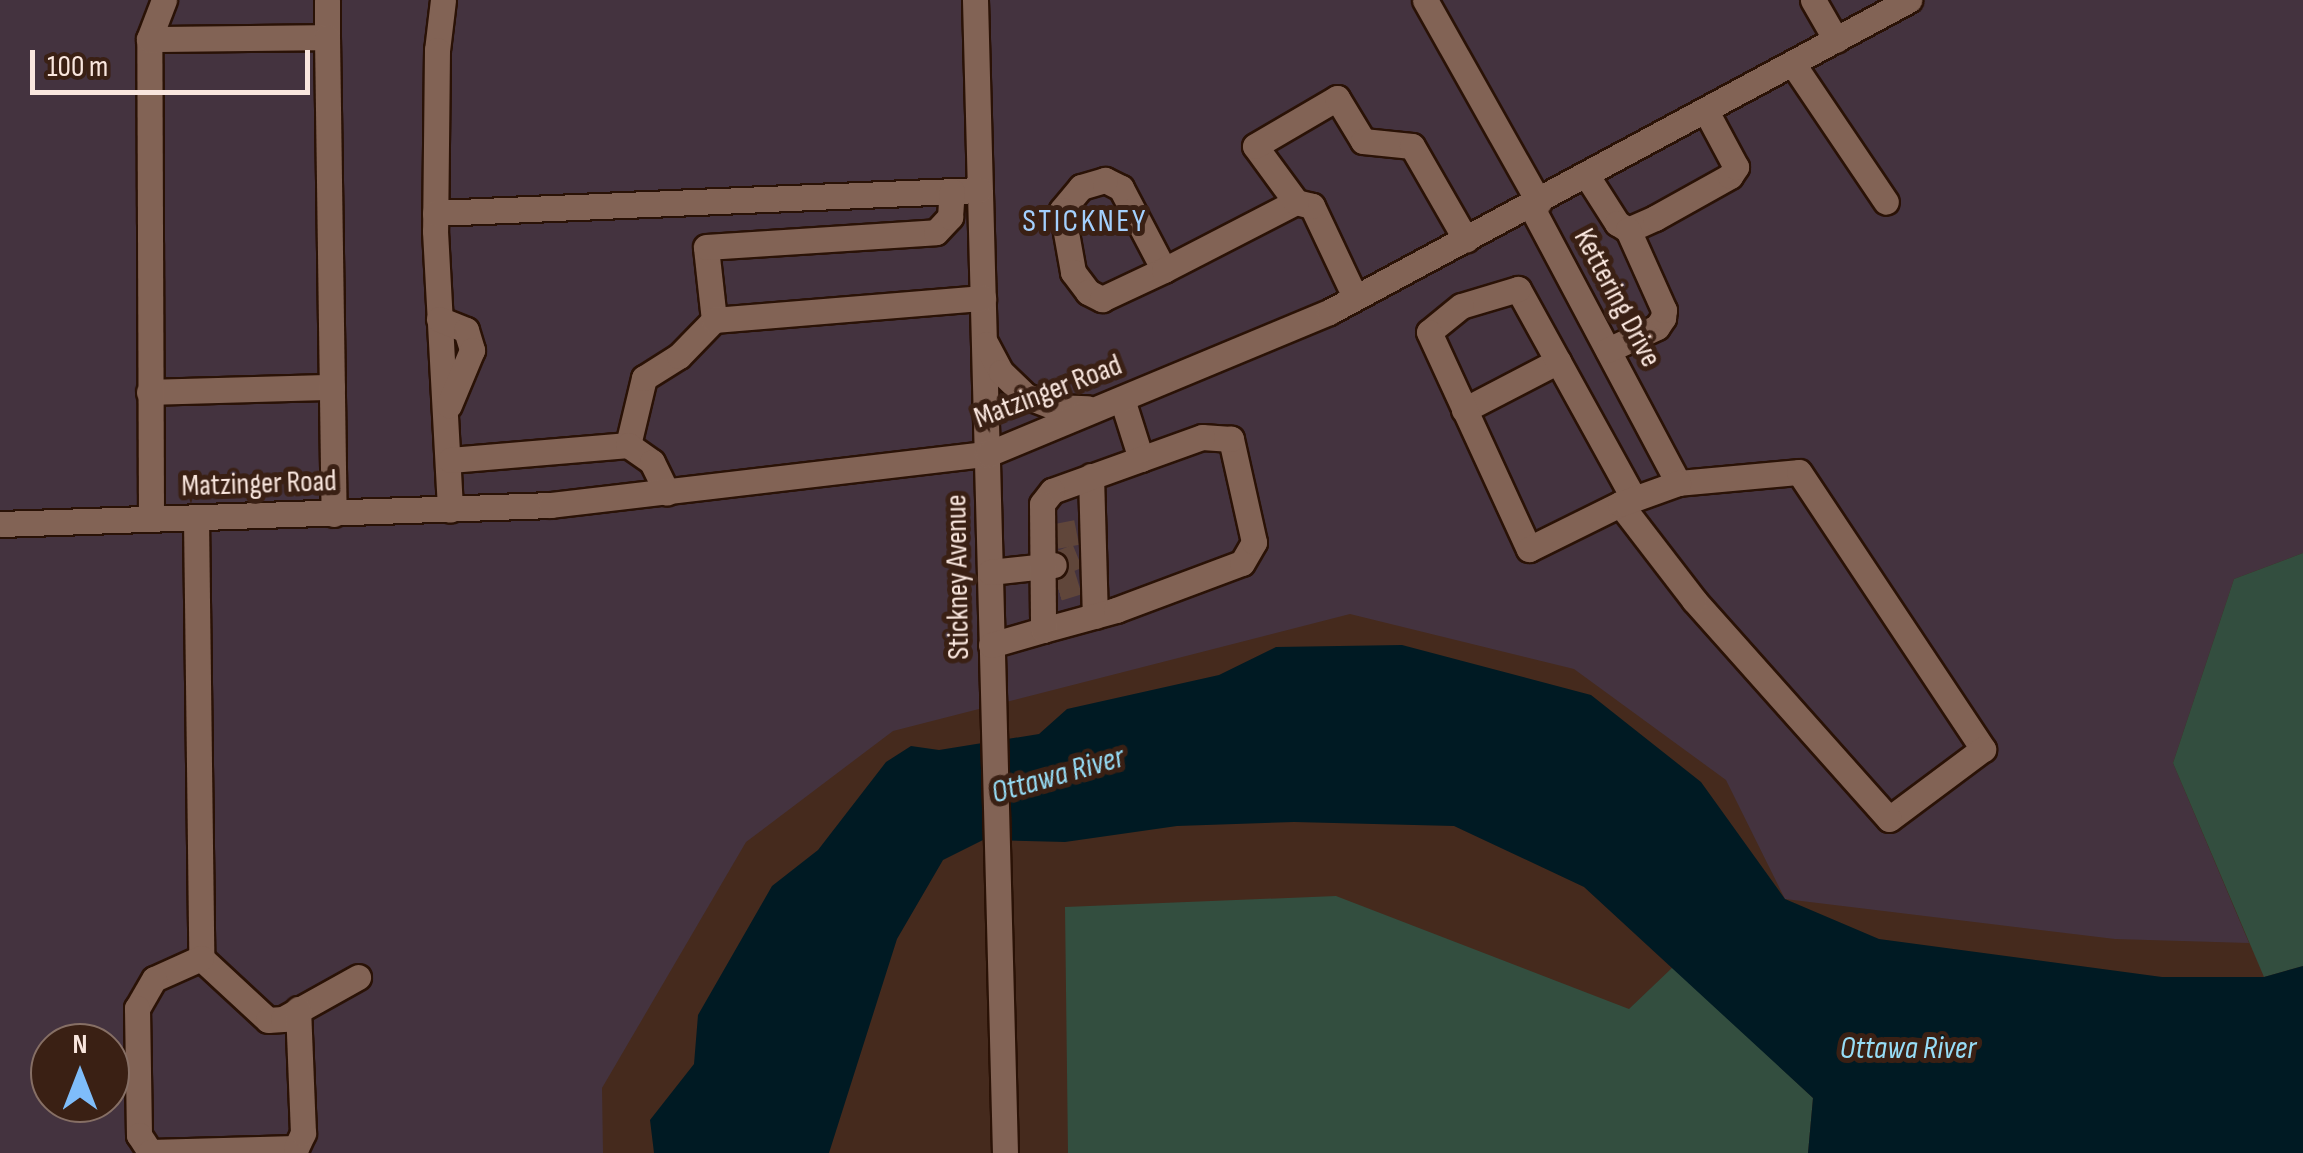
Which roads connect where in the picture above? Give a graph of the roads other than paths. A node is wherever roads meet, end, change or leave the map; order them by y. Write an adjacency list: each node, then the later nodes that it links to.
1 (164, 0): 9 (street)
2 (327, 0): 8 (street)
3 (443, 0): 19 (street)
4 (975, 0): 14 (street, Stickney Avenue)
5 (1425, 0): 18 (street, Kettering Drive)
6 (1813, 0): 10 (street)
7 (1909, 0): 10 (street, Matzinger Road)
8 (327, 37): 9 (street); 29 (street)
9 (149, 39): 30 (street)
10 (1836, 40): 11 (street, Matzinger Road)
11 (1793, 64): 12 (street, Matzinger Road); 17 (street)
12 (1706, 110): 13 (street, Matzinger Road); 20 (street)
13 (1587, 176): 18 (street, Matzinger Road); 20 (street)
14 (980, 190): 15 (street); 24 (street, Stickney Avenue)
15 (952, 191): 19 (street); 25 (street)
16 (1296, 202): 21 (street); 22 (street); 23 (street)
17 (1886, 202)
18 (1535, 204): 21 (street, Matzinger Road); 27 (street, Kettering Drive)
19 (435, 214): 36 (street)
20 (1628, 230): 27 (street)
21 (1466, 240): 23 (street, Matzinger Road)
22 (1164, 270): 22 (street)
23 (1355, 297): 31 (street, Matzinger Road)
24 (983, 298): 25 (street); 26 (street, Stickney Avenue)
25 (714, 320): 33 (street)
26 (984, 341): 31 (street); 34 (street, Stickney Avenue)
27 (1608, 350): 38 (street, Kettering Drive)
28 (1558, 361): 32 (street); 32 (street); 40 (street)
29 (332, 388): 30 (street); 42 (street)
30 (149, 392): 44 (street)
31 (1117, 401): 34 (street, Matzinger Road); 35 (street)
32 (1464, 410): 40 (street)
33 (628, 445): 36 (street); 39 (street)
34 (988, 454): 39 (street, Matzinger Road); 47 (street, Stickney Avenue)
35 (1141, 459): 37 (street); 48 (street)
36 (450, 460): 41 (street)
37 (1092, 476): 46 (street); 46 (street)
38 (1678, 483): 40 (street); 40 (street)
39 (668, 493): 41 (street, Matzinger Road)
40 (1627, 502)
41 (450, 510): 42 (street, Matzinger Road)
42 (334, 514): 43 (street, Matzinger Road)
43 (196, 518): 44 (street, Matzinger Road); 51 (street)
44 (152, 520): 45 (street, Matzinger Road)
45 (0, 524)
46 (1067, 559): 47 (street); 48 (street); 49 (street)
47 (990, 572): 50 (street, Stickney Avenue)
48 (1095, 616): 49 (street)
49 (1043, 630): 50 (street)
50 (991, 645): 54 (street, Stickney Avenue)
51 (201, 958): 53 (street); 53 (street)
52 (358, 977): 53 (street)
53 (298, 1009)
54 (1005, 1153)

